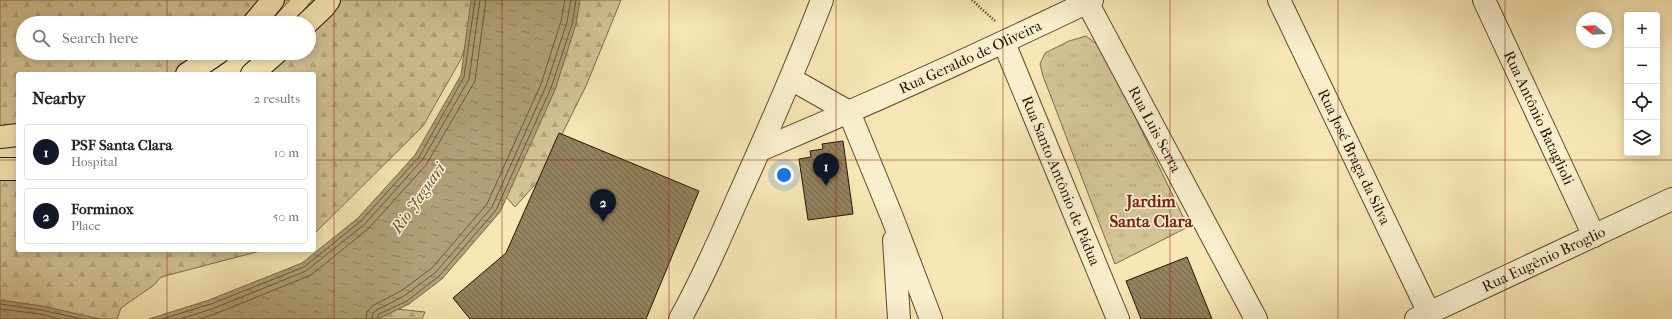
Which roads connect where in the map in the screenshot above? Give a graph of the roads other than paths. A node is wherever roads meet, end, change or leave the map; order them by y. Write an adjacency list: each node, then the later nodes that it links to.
1 (272, 0): 7 (main road)
2 (329, 0): 8 (main road)
3 (822, 0): 14 (street)
4 (1279, 0): 24 (street, Rua José Braga da Silva)
5 (1484, 0): 23 (street, Rua Antônio Bataglioli)
6 (1089, 1): 9 (street, Rua Geraldo de Oliveira); 29 (street, Rua Luis Serra)
7 (259, 16)
8 (314, 16)
9 (1009, 40): 15 (street, Rua Geraldo de Oliveira); 28 (street, Rua Santo Antônio de Pádua)
10 (208, 60): 12 (main road)
11 (268, 60): 13 (main road)
12 (190, 72)
13 (254, 72)
14 (791, 79): 15 (street); 18 (street)
15 (849, 112): 18 (street, Rua Geraldo de Oliveira); 22 (street)
16 (16, 135): 17 (main road)
17 (0, 137)
18 (760, 150): 25 (street)
19 (0, 169): 20 (main road)
20 (16, 169)
21 (1672, 199): 23 (street, Rua Eugênio Broglio)
22 (892, 217): 26 (street); 27 (street)
23 (1594, 236): 24 (street, Rua Eugênio Broglio)
24 (1422, 316)
25 (680, 319)
26 (899, 319)
27 (931, 319)
28 (1118, 319)
29 (1256, 319)

